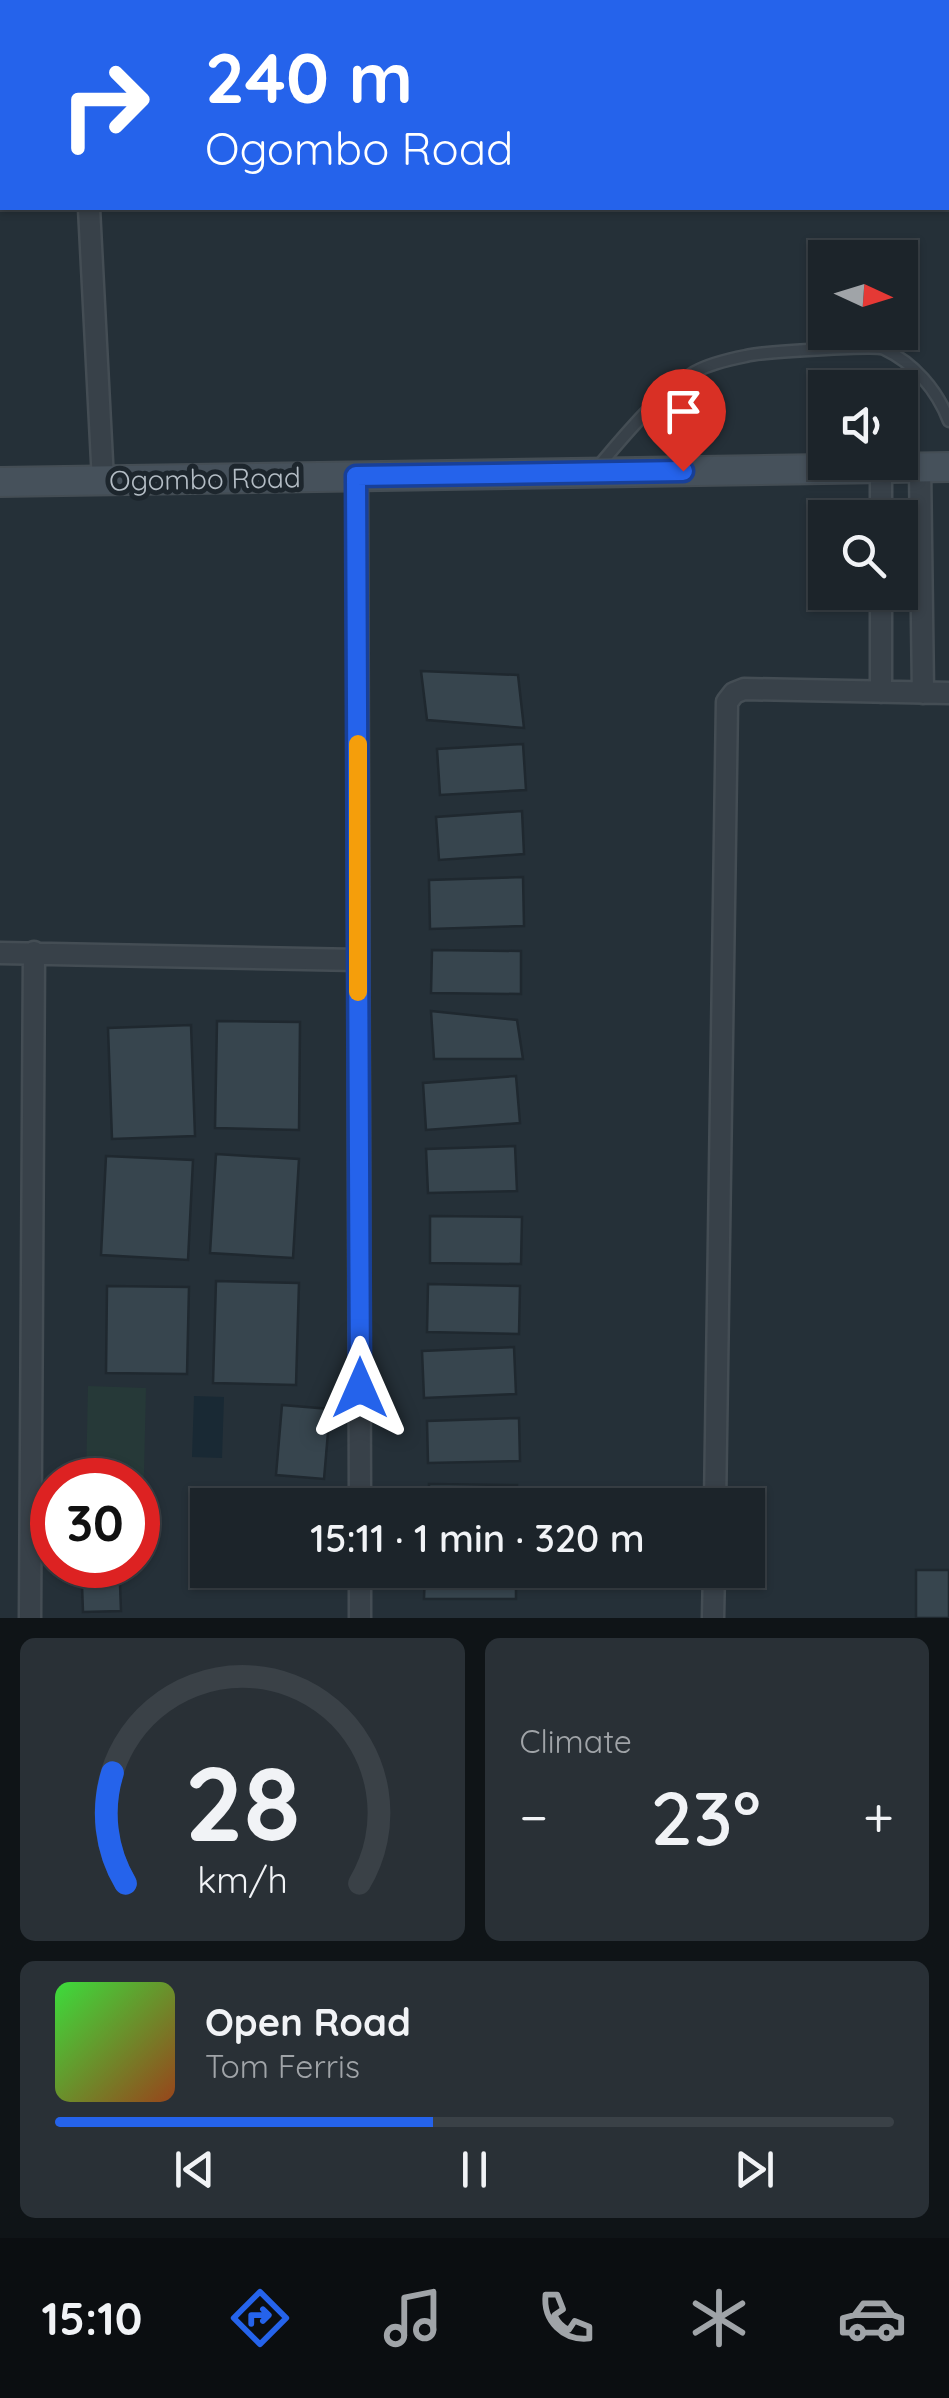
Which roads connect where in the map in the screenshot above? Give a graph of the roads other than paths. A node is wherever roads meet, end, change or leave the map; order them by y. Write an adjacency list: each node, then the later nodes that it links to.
1 (89, 210): 8 (street)
2 (949, 421): 6 (lane)
3 (920, 467): 4 (main road, Ogombo Road); 12 (street)
4 (949, 467)
5 (808, 471): 6 (main road, Ogombo Road)
6 (593, 473): 7 (main road, Ogombo Road)
7 (356, 476): 8 (main road, Ogombo Road); 16 (street)
8 (103, 481): 9 (main road, Ogombo Road)
9 (0, 482)
10 (881, 610): 11 (street)
11 (881, 692): 12 (street); 18 (street)
12 (923, 693): 13 (street)
13 (949, 694)
14 (34, 952): 15 (street); 16 (street); 21 (street)
15 (0, 953)
16 (358, 960): 17 (street)
17 (360, 1488)
18 (715, 1488)
19 (360, 1588): 22 (street)
20 (714, 1588): 23 (street)
21 (30, 1618)
22 (360, 1618)
23 (714, 1618)

